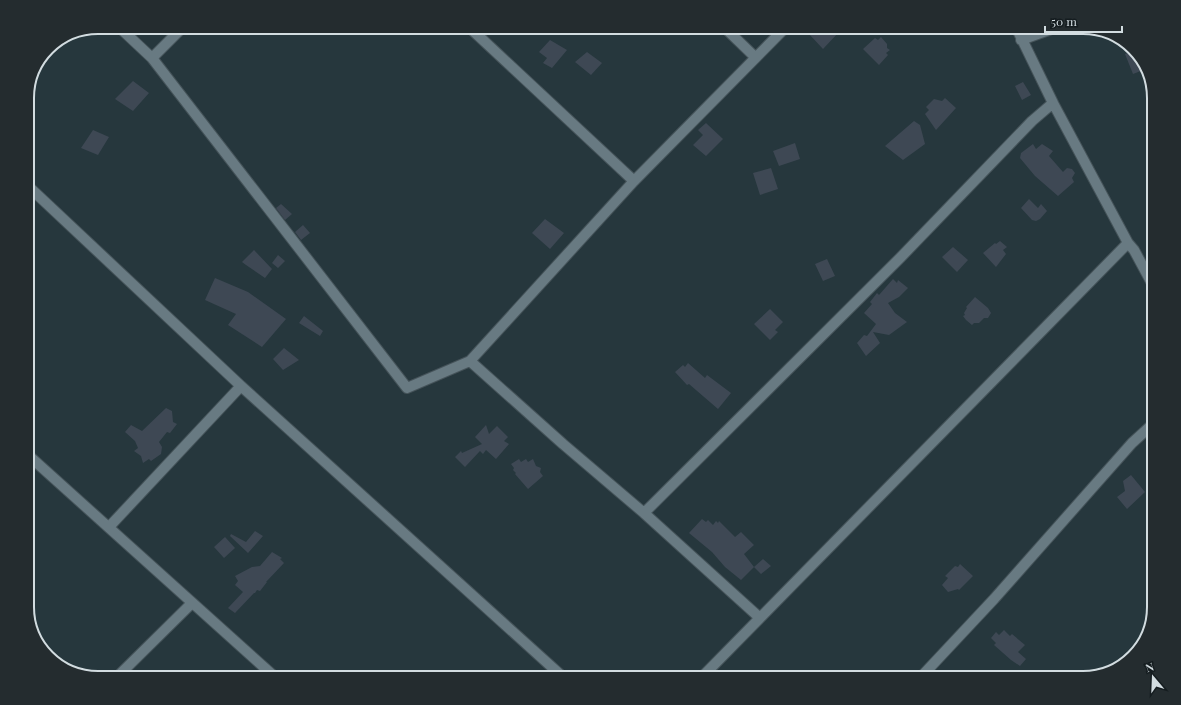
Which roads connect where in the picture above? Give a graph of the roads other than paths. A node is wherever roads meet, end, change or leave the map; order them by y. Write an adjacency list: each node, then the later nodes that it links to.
1 (126, 34): 10 (street)
2 (176, 34): 10 (street)
3 (476, 34): 12 (street)
4 (731, 34): 9 (street)
5 (779, 34): 9 (street)
6 (1019, 34): 8 (street)
7 (1038, 34): 8 (street)
8 (1021, 40): 11 (street)
9 (756, 57): 12 (street)
10 (152, 58): 16 (street)
11 (1053, 103): 14 (street); 20 (street)
12 (634, 181): 16 (street)
13 (34, 191): 17 (street)
14 (1128, 243): 15 (street); 23 (street)
15 (1147, 274)
16 (470, 361): 20 (street)
17 (241, 386): 21 (street); 26 (street)
18 (1147, 429): 28 (street)
19 (34, 460): 21 (street)
20 (644, 513): 23 (street)
21 (109, 527): 22 (street)
22 (192, 603): 24 (street); 25 (street)
23 (760, 618): 27 (street)
24 (123, 671)
25 (268, 671)
26 (556, 671)
27 (708, 671)
28 (927, 671)

